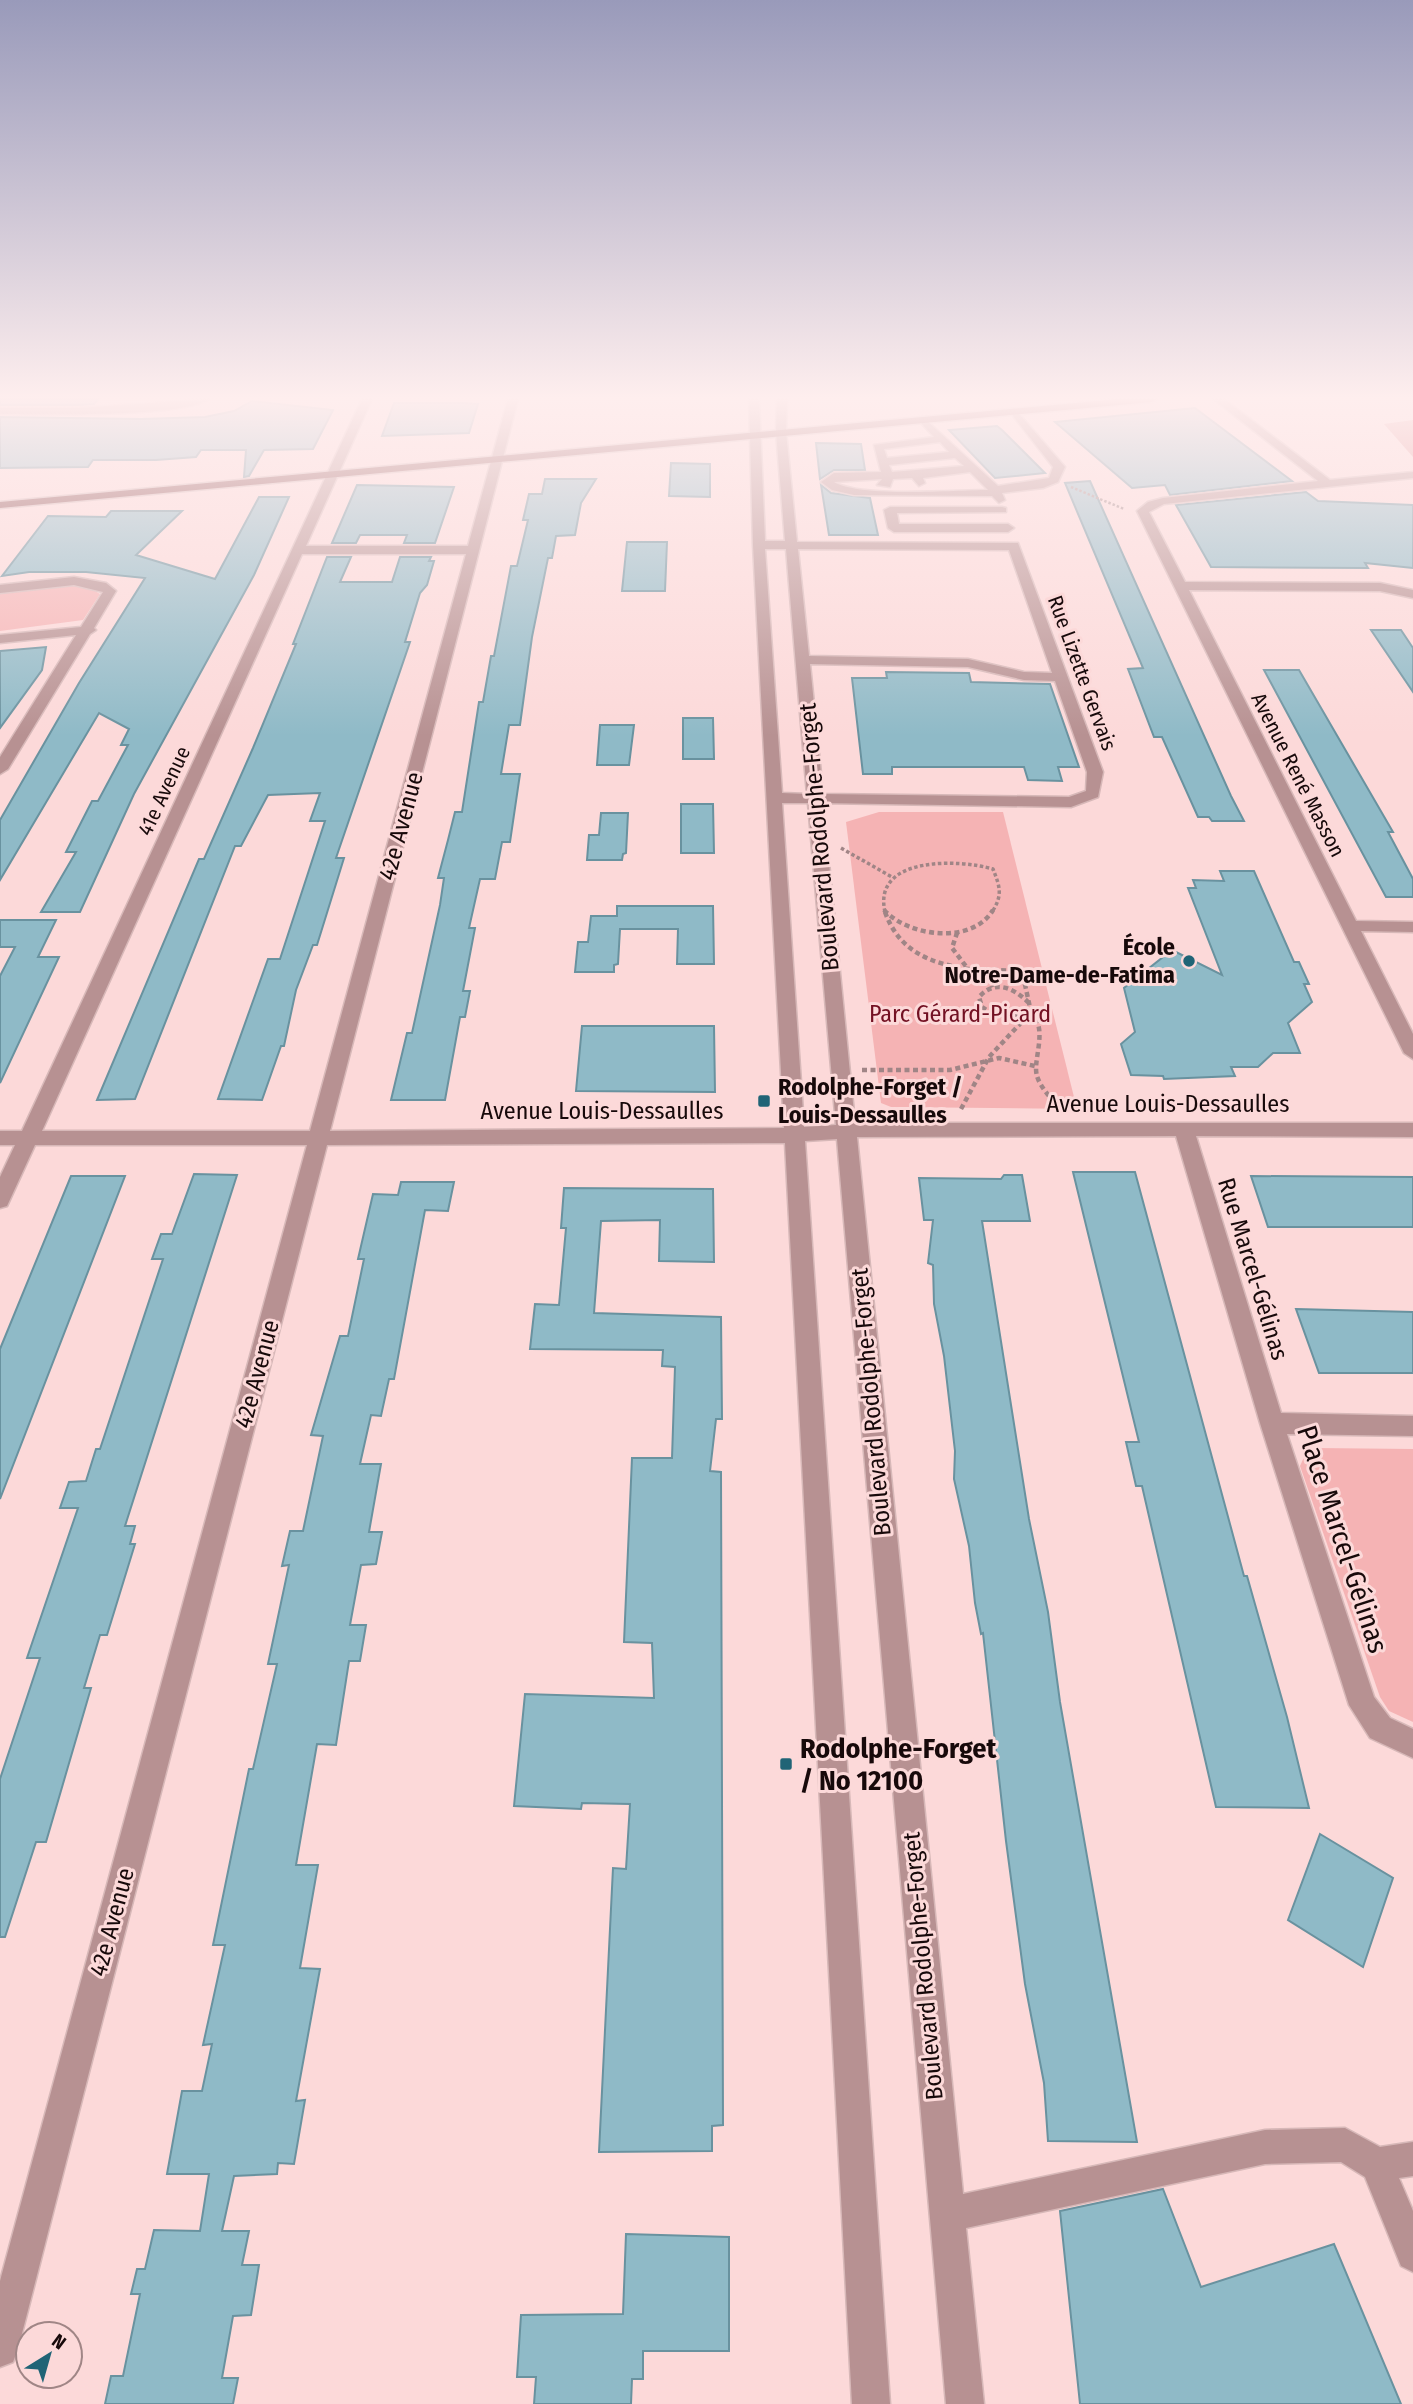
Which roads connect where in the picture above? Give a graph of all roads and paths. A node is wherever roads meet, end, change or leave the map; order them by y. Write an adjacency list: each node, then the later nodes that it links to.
1 (315, 511): 16 (street, 41e Avenue)
2 (484, 511): 17 (street, 42e Avenue)
3 (758, 511): 12 (street, Boulevard Rodolphe-Forget)
4 (790, 511): 13 (street, Boulevard Rodolphe-Forget)
5 (890, 511): 10 (street)
6 (1002, 511): 11 (street, Rue Lizette Gervais)
7 (1132, 511): 9 (path)
8 (1145, 511): 9 (street)
9 (1144, 516): 18 (street, Avenue René Masson)
10 (894, 528): 11 (street); 14 (street)
11 (1008, 528): 15 (street, Rue Lizette Gervais)
12 (759, 544): 13 (street); 28 (street, Boulevard Rodolphe-Forget)
13 (793, 545): 14 (street); 24 (street, Boulevard Rodolphe-Forget)
14 (899, 546): 15 (street)
15 (1014, 546): 26 (street, Rue Lizette Gervais)
16 (298, 550): 17 (street); 53 (street, 41e Avenue)
17 (474, 550): 51 (street, 42e Avenue)
18 (1180, 586): 20 (street); 33 (street, Avenue René Masson)
19 (0, 589): 21 (street)
20 (1413, 594)
21 (89, 630): 22 (street); 27 (street)
22 (0, 639)
23 (919, 644): 25 (street)
24 (803, 660): 25 (street); 29 (street, Boulevard Rodolphe-Forget)
25 (921, 660): 26 (street)
26 (1060, 677): 29 (street, Rue Lizette Gervais)
27 (0, 769)
28 (774, 798): 29 (street, Rue Lizette Gervais); 50 (street, Boulevard Rodolphe-Forget)
29 (815, 798): 30 (street, Boulevard Rodolphe-Forget)
30 (819, 836): 31 (path); 44 (street, Boulevard Rodolphe-Forget)
31 (892, 877): 32 (path); 35 (path)
32 (884, 912): 35 (path); 36 (path)
33 (1350, 926): 34 (street); 41 (street, Avenue René Masson)
34 (1413, 926)
35 (958, 932): 36 (path)
36 (968, 969): 37 (path)
37 (985, 970): 38 (path); 39 (path)
38 (993, 987): 39 (path); 40 (path)
39 (1029, 1003): 40 (path)
40 (1031, 1012): 42 (path); 43 (path)
41 (1413, 1053)
42 (989, 1057): 43 (path); 44 (path); 45 (path)
43 (1035, 1066): 46 (path)
44 (840, 1070): 49 (street, Boulevard Rodolphe-Forget)
45 (953, 1129): 46 (street, Avenue Louis-Dessaulles); 49 (street, Avenue Louis-Dessaulles)
46 (1077, 1130): 47 (street, Avenue Louis-Dessaulles)
47 (1184, 1130): 48 (street, Avenue Louis-Dessaulles); 55 (street, Rue Marcel-Gélinas)
48 (1413, 1130)
49 (846, 1131): 50 (street, Avenue Louis-Dessaulles); 60 (street, Boulevard Rodolphe-Forget)
50 (796, 1135): 51 (street, Avenue Louis-Dessaulles); 63 (street, Boulevard Rodolphe-Forget)
51 (320, 1137): 53 (street, Avenue Louis-Dessaulles); 62 (street, 42e Avenue)
52 (0, 1138): 53 (street, Avenue Louis-Dessaulles)
53 (29, 1138): 54 (street, 41e Avenue)
54 (0, 1200)
55 (1272, 1423): 56 (street, Place Marcel-Gélinas); 57 (street, Place Marcel-Gélinas)
56 (1413, 1426)
57 (1413, 1744)
58 (1413, 2159): 59 (street)
59 (1377, 2165): 60 (street); 61 (street)
60 (947, 2215): 64 (street, Boulevard Rodolphe-Forget)
61 (1413, 2254)
62 (0, 2349)
63 (870, 2404)
64 (965, 2404)

